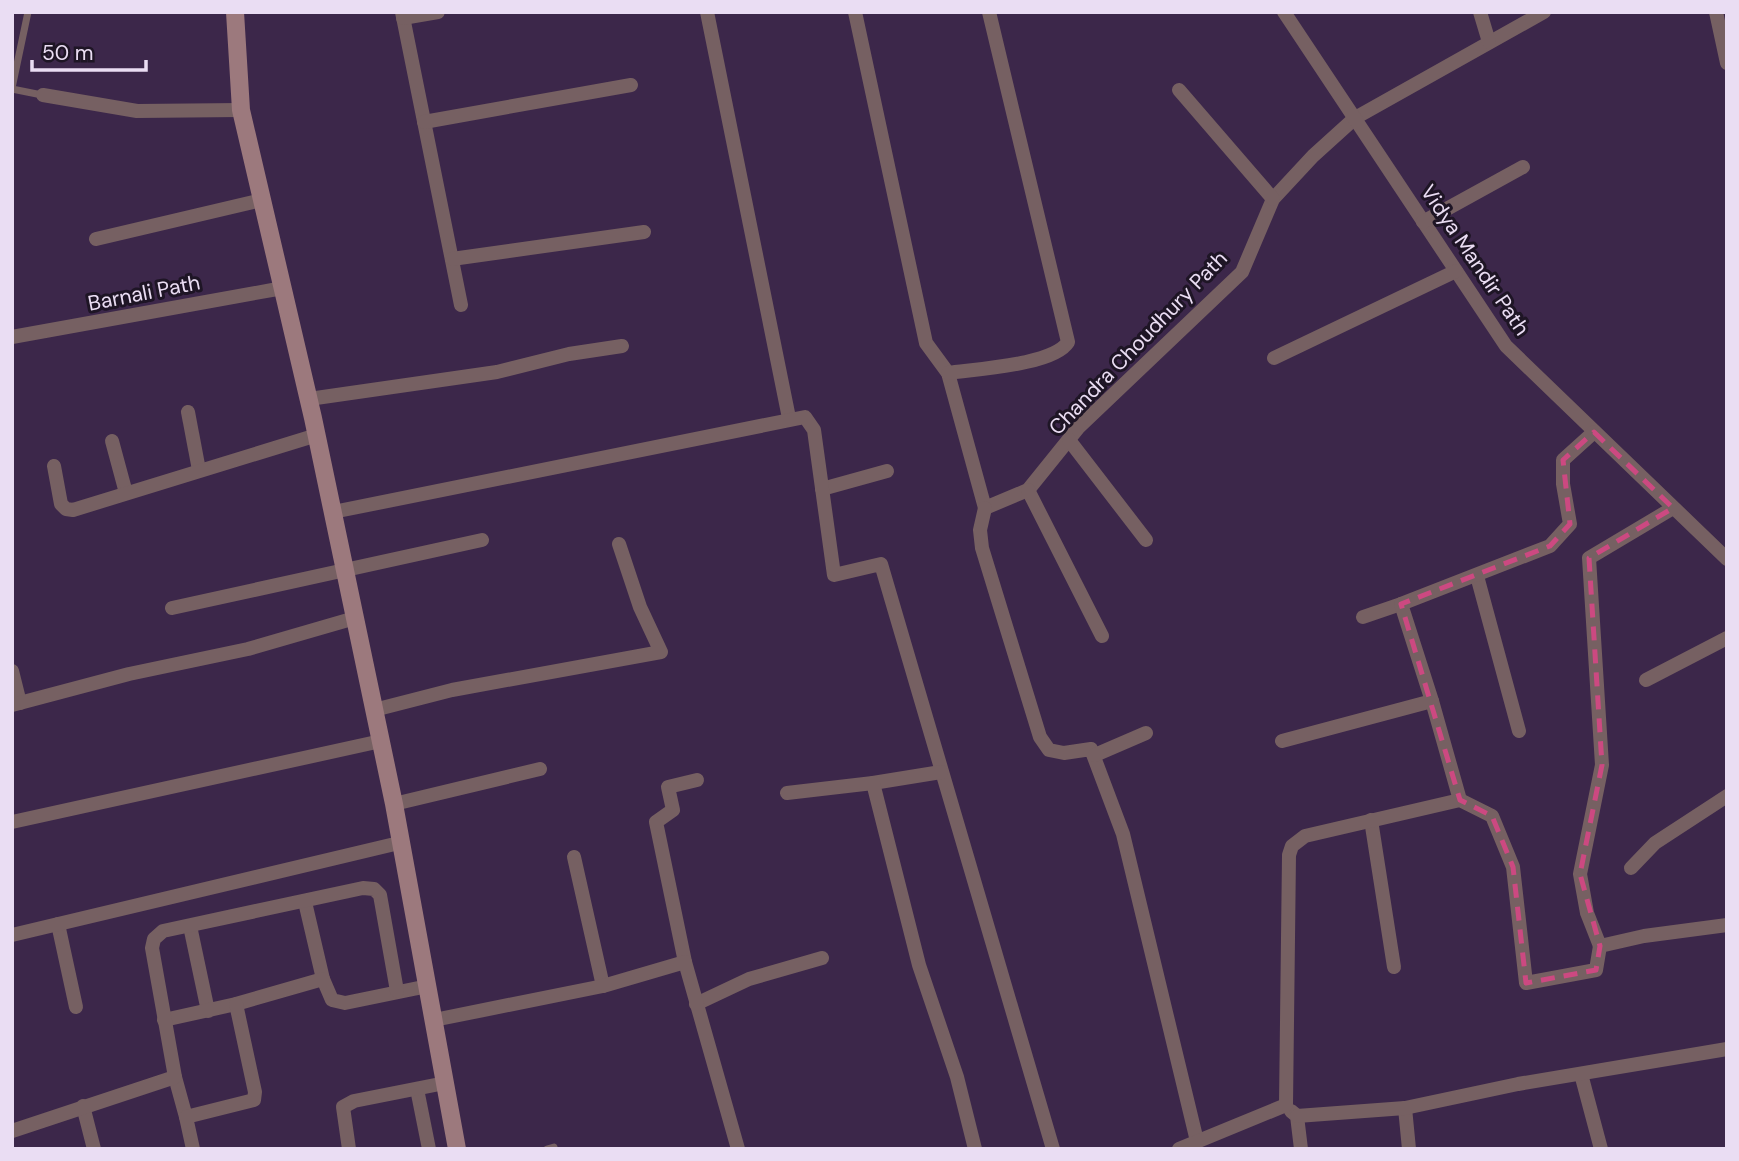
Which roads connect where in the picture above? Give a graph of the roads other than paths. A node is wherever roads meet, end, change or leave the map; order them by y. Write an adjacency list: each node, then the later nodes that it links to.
1 (28, 12): 15 (lane)
2 (235, 12): 18 (street)
3 (438, 12): 11 (street)
4 (707, 12): 37 (street)
5 (855, 12): 34 (street)
6 (989, 12): 34 (street)
7 (1284, 12): 19 (street, Vidya Mandir Path)
8 (1480, 12): 12 (street)
9 (1544, 12): 12 (street, Chandra Choudhury Path)
10 (1716, 12): 13 (street)
11 (402, 15): 20 (street)
12 (1489, 42): 19 (street, Chandra Choudhury Path)
13 (1727, 63)
14 (631, 85): 20 (street)
15 (12, 88): 17 (lane)
16 (1179, 90): 22 (street)
17 (43, 95): 18 (street)
18 (241, 110): 23 (street)
19 (1355, 118): 22 (street, Chandra Choudhury Path); 24 (street, Vidya Mandir Path)
20 (424, 122): 27 (street)
21 (1523, 167): 24 (street)
22 (1273, 199): 40 (street, Chandra Choudhury Path)
23 (262, 200): 26 (street); 29 (street)
24 (1423, 222): 28 (street, Vidya Mandir Path)
25 (644, 232): 27 (street)
26 (96, 239)
27 (452, 259): 30 (street)
28 (1456, 271): 33 (street); 38 (street, Vidya Mandir Path)
29 (283, 288): 31 (street, Barnali Path); 35 (street)
30 (461, 305)
31 (12, 337)
32 (622, 346): 35 (street)
33 (1274, 358)
34 (948, 373): 48 (street)
35 (309, 399): 39 (street)
36 (188, 412): 43 (street)
37 (789, 418): 45 (street); 50 (street)
38 (1594, 432): 49 (street, Vidya Mandir Path); 56 (street)
39 (317, 435): 43 (street); 50 (street)
40 (1069, 440): 46 (street, Chandra Choudhury Path); 52 (street)
41 (111, 441): 47 (street)
42 (54, 466): 47 (street)
43 (199, 470): 47 (street)
44 (887, 471): 45 (street)
45 (822, 489): 74 (street)
46 (1028, 490): 48 (street, Chandra Choudhury Path); 61 (street)
47 (126, 493)
48 (985, 508): 72 (street)
49 (1673, 508): 54 (street, Vidya Mandir Path); 91 (street)
50 (333, 512): 55 (street)
51 (482, 540): 55 (street)
52 (1146, 540)
53 (619, 544): 67 (street)
54 (1727, 559)
55 (345, 569): 58 (street); 60 (street)
56 (1478, 576): 57 (street); 68 (street)
57 (1401, 604): 59 (street); 65 (street)
58 (172, 608)
59 (1363, 617)
60 (355, 618): 66 (street); 67 (street)
61 (1102, 636)
62 (1727, 638): 64 (street)
63 (12, 671): 66 (street)
64 (1646, 680)
65 (1432, 701): 71 (street); 79 (street)
66 (16, 704)
67 (374, 710): 70 (street)
68 (1519, 731)
69 (1146, 733): 72 (street)
70 (381, 741): 80 (street); 82 (street)
71 (1282, 741)
72 (1095, 755): 115 (street)
73 (540, 769): 80 (street)
74 (941, 772): 76 (street); 123 (street)
75 (697, 780): 93 (street)
76 (873, 783): 77 (street); 122 (street)
77 (788, 793)
78 (1727, 796): 85 (street)
79 (1460, 800): 81 (street); 91 (street)
80 (394, 804): 83 (street)
81 (1371, 820): 94 (street); 112 (street)
82 (12, 822)
83 (399, 843): 87 (street); 96 (street)
84 (574, 857): 97 (street)
85 (1632, 868)
86 (305, 902): 89 (street); 95 (street); 98 (street)
87 (58, 924): 90 (street); 101 (street)
88 (1727, 925): 91 (street)
89 (190, 926): 102 (street); 103 (street)
90 (12, 935)
91 (1600, 946)
92 (822, 958): 100 (street)
93 (685, 962): 97 (street); 100 (street)
94 (1394, 967)
95 (323, 979): 98 (street); 99 (street)
96 (428, 986): 98 (street); 104 (street)
97 (603, 986): 104 (street)
98 (397, 991)
99 (236, 1004): 102 (street); 113 (street)
100 (696, 1004): 121 (street)
101 (76, 1007)
102 (208, 1011): 103 (street)
103 (164, 1020): 107 (street)
104 (434, 1020): 108 (street)
105 (1727, 1049): 106 (street)
106 (1581, 1074): 111 (street); 127 (street)
107 (175, 1077): 110 (street); 113 (street)
108 (445, 1083): 109 (street); 120 (street)
109 (417, 1089): 118 (street); 119 (street)
110 (83, 1106): 114 (street); 116 (street)
111 (1405, 1108): 112 (street); 126 (street)
112 (1291, 1111): 115 (street); 125 (street)
113 (186, 1117): 117 (street)
114 (12, 1131)
115 (1197, 1141): 124 (street)
116 (94, 1149)
117 (193, 1149)
118 (349, 1149)
119 (429, 1149)
120 (457, 1149)
121 (738, 1149)
122 (975, 1149)
123 (1053, 1149)
124 (1179, 1149)
125 (1301, 1149)
126 (1409, 1149)
127 (1601, 1149)

